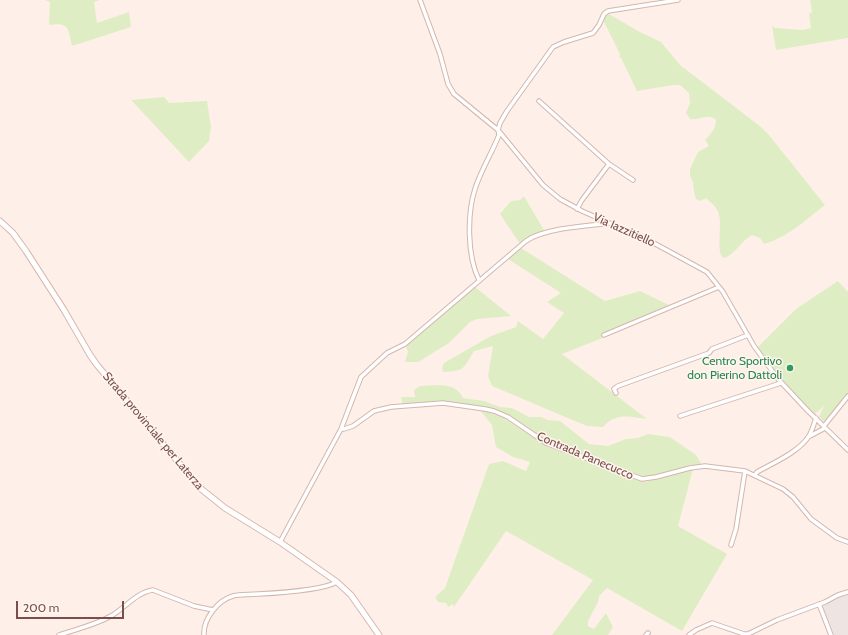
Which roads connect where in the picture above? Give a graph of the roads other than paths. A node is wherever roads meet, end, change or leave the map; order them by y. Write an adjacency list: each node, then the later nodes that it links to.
1 (420, 0): 4 (street, Via Iazzitiello)
2 (678, 0): 4 (street)
3 (539, 101): 5 (street)
4 (498, 130): 7 (street, Via Iazzitiello); 10 (street)
5 (609, 164): 6 (street); 7 (street)
6 (633, 180)
7 (577, 208): 9 (street, Via Iazzitiello)
8 (0, 221): 25 (main road, Strada provinciale per Laterza)
9 (605, 222): 10 (street); 11 (street, Via Iazzitiello)
10 (479, 280): 20 (street)
11 (719, 287): 12 (street); 13 (street, Via Iazzitiello)
12 (604, 335)
13 (748, 335): 14 (street, Via Iazzitiello); 15 (street)
14 (781, 383): 17 (street); 18 (street, Via Iazzitiello)
15 (616, 393)
16 (848, 396): 19 (street)
17 (680, 416)
18 (816, 418): 19 (street, Via Iazzitiello); 21 (street)
19 (825, 427): 21 (street); 22 (street, Via Iazzitiello)
20 (341, 429): 23 (street, Contrada Panecucco); 25 (street)
21 (810, 436): 24 (street)
22 (848, 450)
23 (745, 471): 24 (street, Contrada Panecucco); 27 (street)
24 (755, 475): 26 (street, Contrada Panecucco)
25 (280, 542): 28 (main road, Strada provinciale per Laterza)
26 (848, 542)
27 (731, 545)
28 (337, 582): 31 (street); 34 (main road, Strada provinciale per Laterza)
29 (848, 592): 30 (street)
30 (819, 604): 35 (street); 36 (street)
31 (213, 610): 32 (street); 33 (street)
32 (59, 635)
33 (204, 635)
34 (380, 635)
35 (689, 635)
36 (831, 635)

